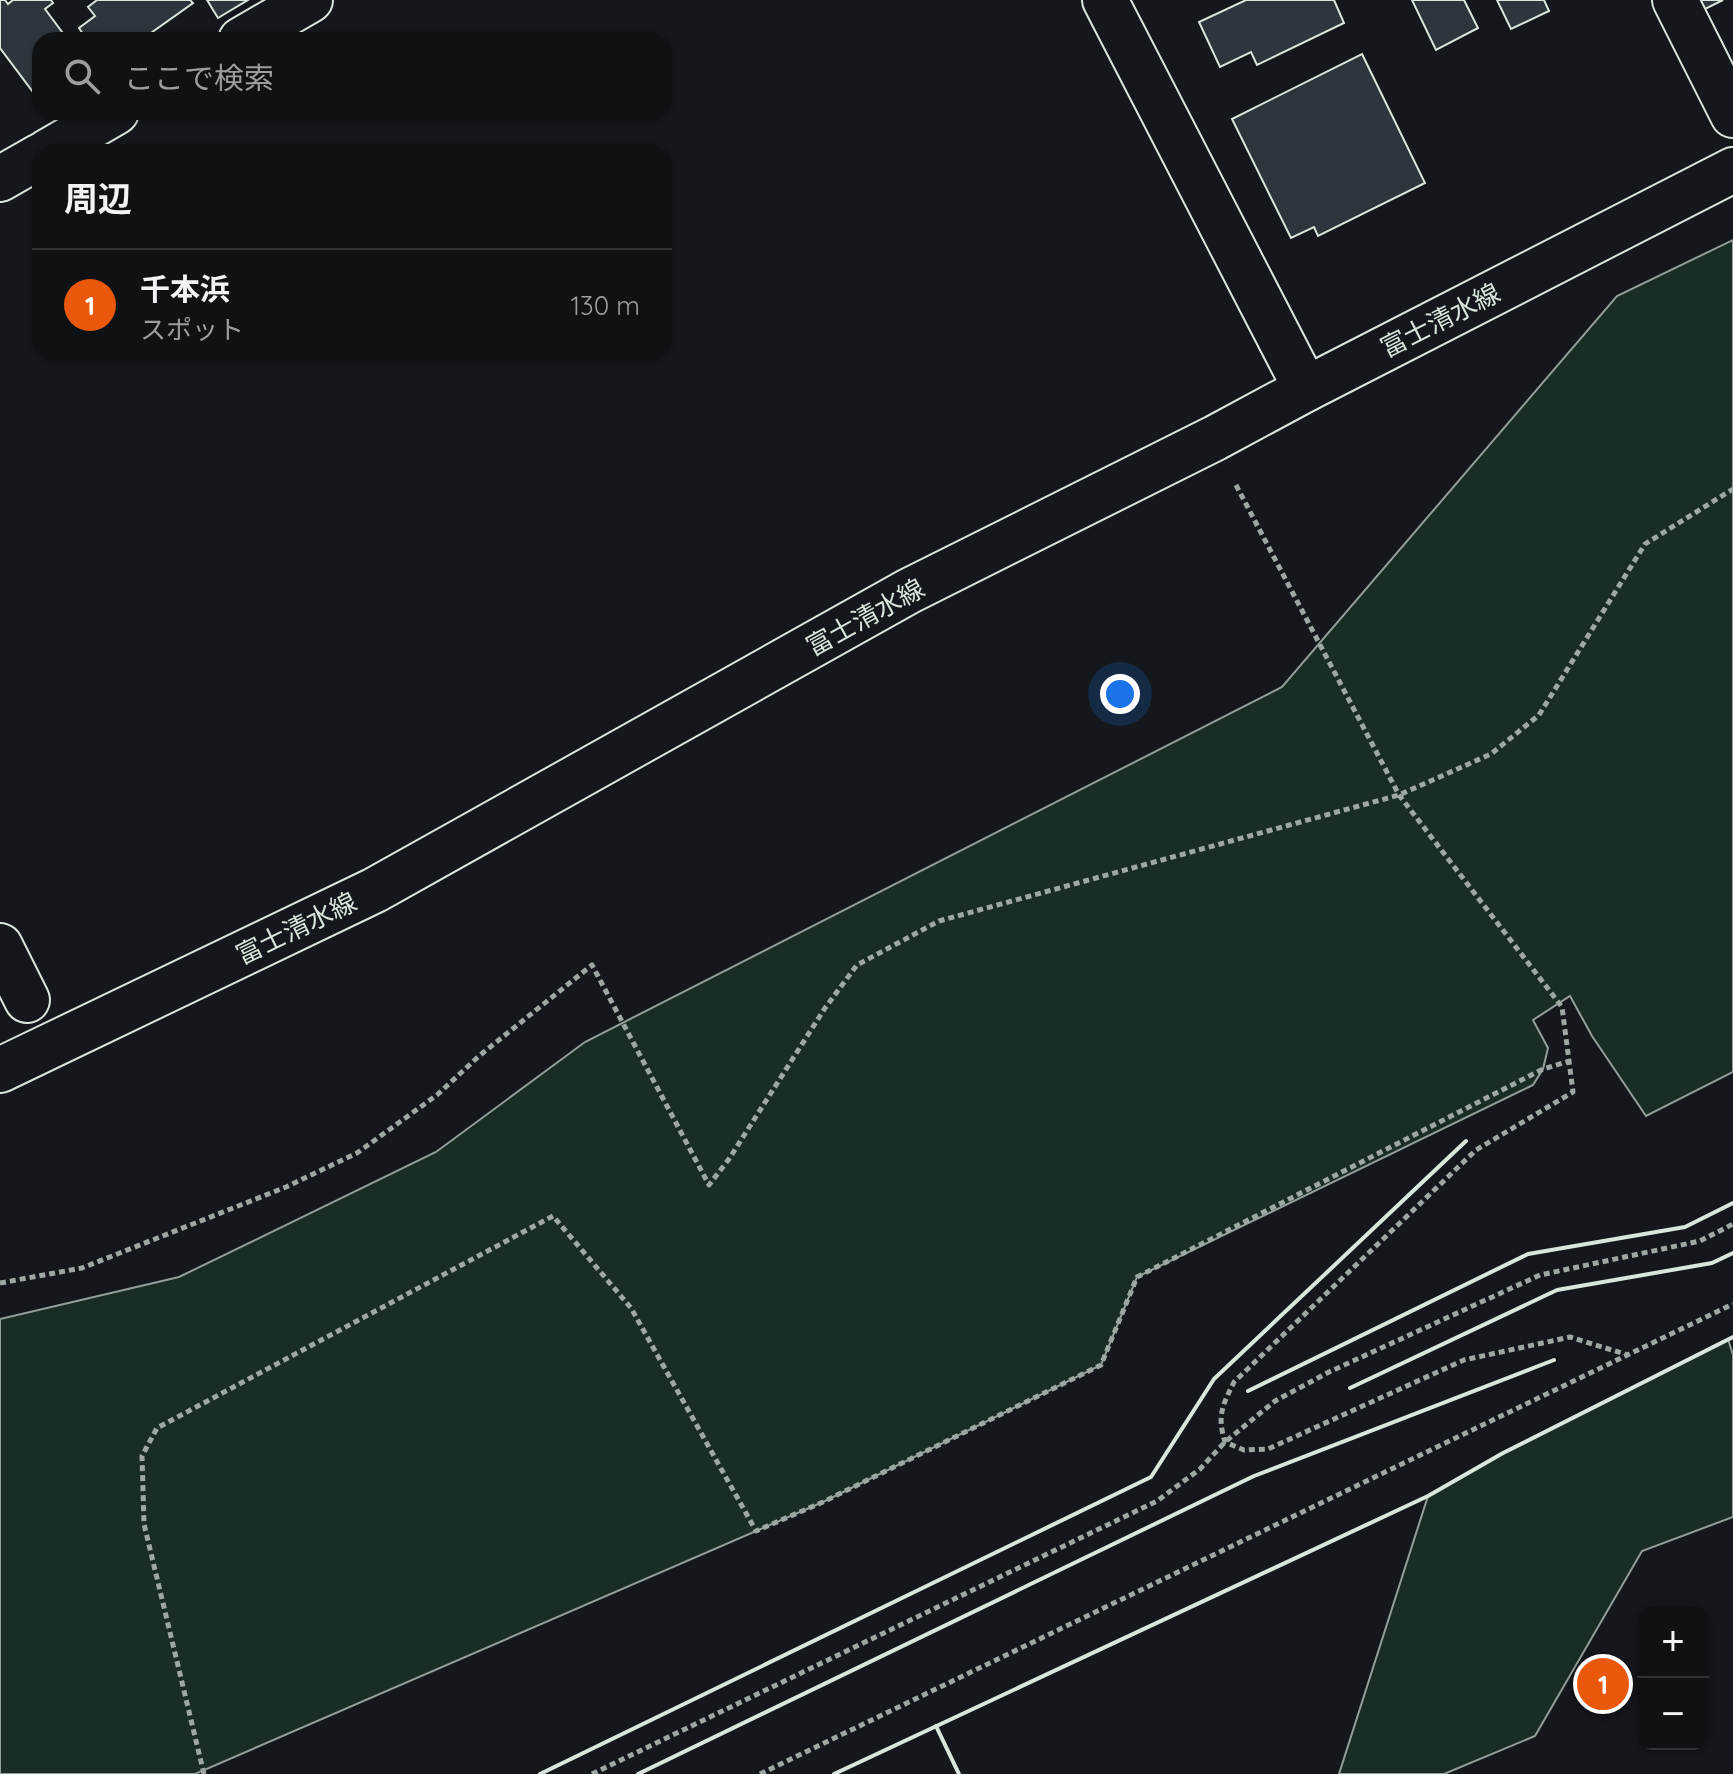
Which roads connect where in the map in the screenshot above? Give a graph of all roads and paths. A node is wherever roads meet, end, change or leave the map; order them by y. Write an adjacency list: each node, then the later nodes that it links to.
1 (310, 0): 4 (main road)
2 (1105, 0): 11 (main road)
3 (1675, 0): 5 (main road)
4 (255, 32)
5 (1733, 115)
6 (102, 120): 7 (main road)
7 (61, 144)
8 (32, 161): 10 (main road)
9 (1733, 170): 11 (main road, 富士清水線)
10 (0, 179)
11 (1306, 389): 12 (main road, 富士清水線)
12 (1215, 438): 14 (path); 18 (main road, 富士清水線)
13 (1733, 489): 14 (path)
14 (1399, 795): 17 (path); 20 (path)
15 (0, 946): 16 (main road)
16 (27, 1000)
17 (1570, 1061): 23 (path); 24 (path)
18 (0, 1070)
19 (1733, 1224): 23 (path)
20 (0, 1283)
21 (1733, 1304): 22 (path)
22 (1628, 1355): 23 (path); 26 (path)
23 (1225, 1442): 25 (path)
24 (204, 1774)
25 (592, 1774)
26 (760, 1774)

